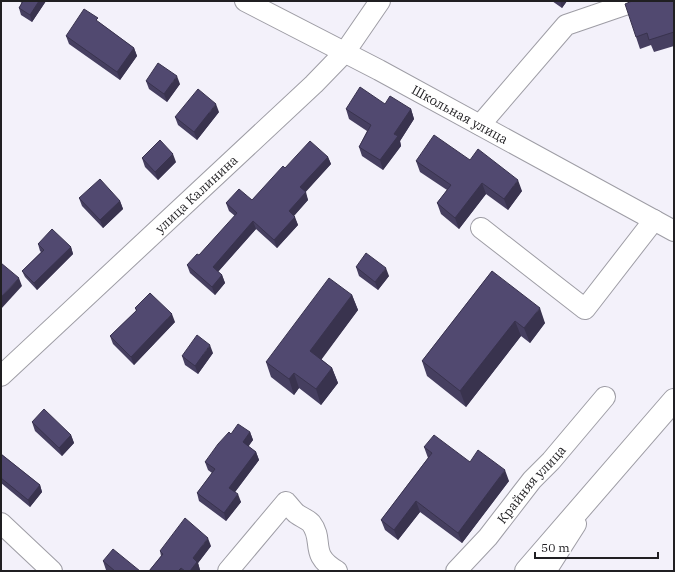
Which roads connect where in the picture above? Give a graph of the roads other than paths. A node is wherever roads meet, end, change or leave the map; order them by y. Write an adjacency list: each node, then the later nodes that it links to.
1 (244, 1): 4 (street, Школьная улица)
2 (380, 1): 4 (street, улица Калинина)
3 (636, 1): 5 (street)
4 (345, 52): 5 (street, Школьная улица); 9 (street, улица Калинина)
5 (480, 126): 6 (street, Школьная улица)
6 (654, 220): 7 (street); 8 (street, Школьная улица)
7 (481, 228)
8 (674, 231)
9 (1, 376)
10 (605, 397): 17 (street, Крайняя улица)
11 (674, 400): 12 (highway)
12 (598, 489): 18 (highway); 19 (street)
13 (1, 523): 14 (street)
14 (52, 571)
15 (228, 571): 16 (street)
16 (337, 571)
17 (456, 571)
18 (526, 571)
19 (546, 571)

